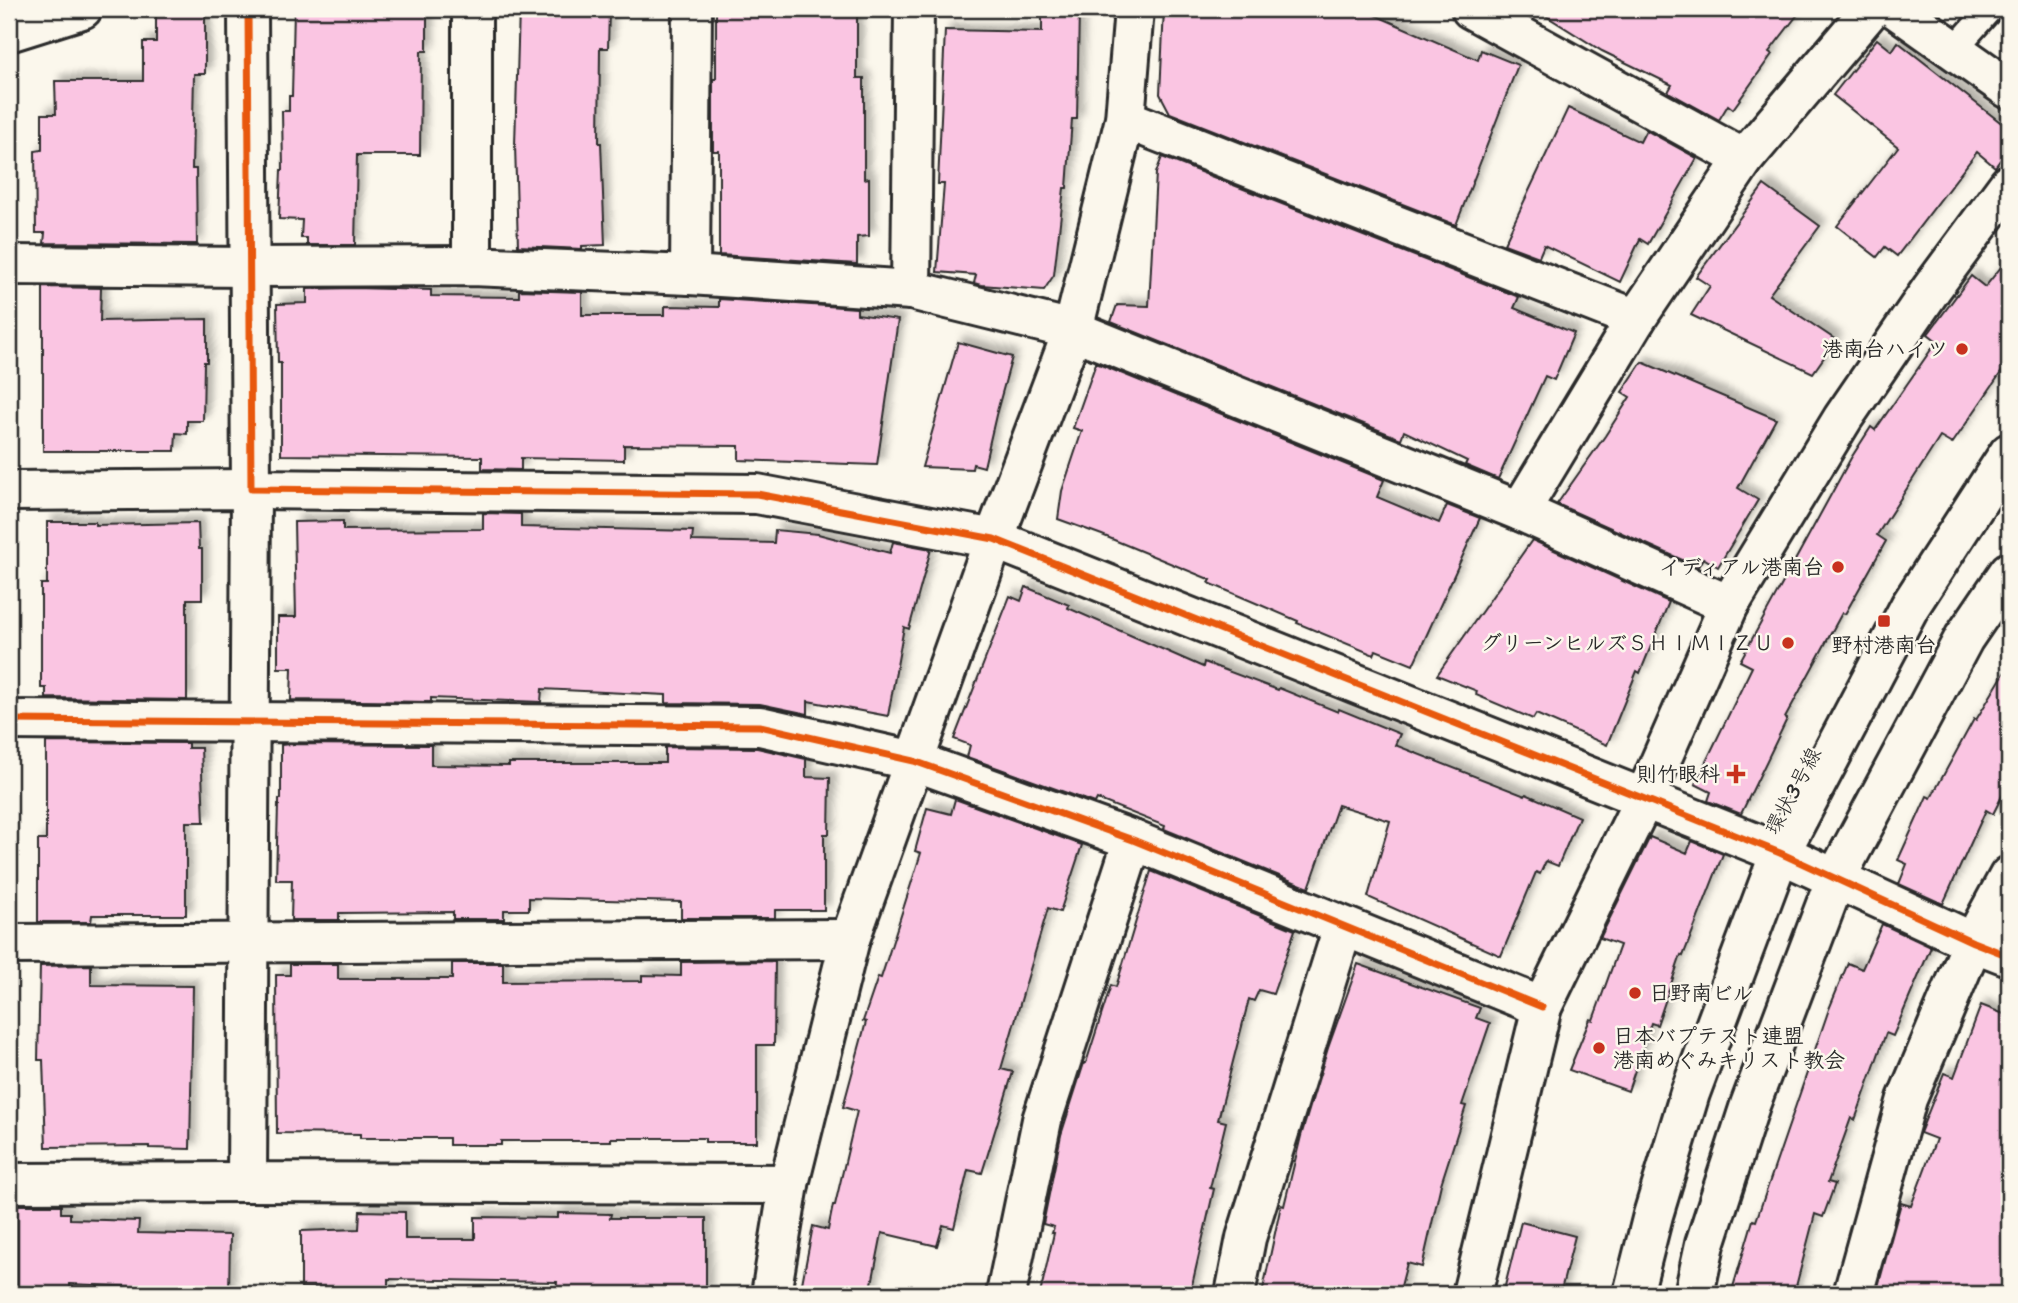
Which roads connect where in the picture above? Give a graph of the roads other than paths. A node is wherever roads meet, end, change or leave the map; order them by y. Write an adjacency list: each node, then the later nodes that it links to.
1 (82, 9): 11 (street)
2 (248, 9): 19 (street)
3 (472, 9): 18 (street)
4 (692, 9): 20 (street)
5 (914, 9): 21 (street)
6 (1134, 9): 14 (street)
7 (1471, 9): 15 (street)
8 (1871, 9): 15 (street)
9 (1896, 9): 12 (street)
10 (1990, 9): 12 (lane)
11 (9, 32)
12 (1953, 51): 13 (street)
13 (2009, 89)
14 (1125, 119): 22 (street); 23 (street)
15 (1744, 159): 22 (street)
16 (2009, 184): 30 (street)
17 (9, 265): 19 (street)
18 (472, 265): 19 (street); 20 (street)
19 (250, 267): 25 (street)
20 (690, 275): 21 (street)
21 (911, 290): 23 (street)
22 (1636, 320): 27 (street)
23 (1073, 330): 27 (street); 28 (street)
24 (2009, 453): 36 (street, 環状3号線)
25 (251, 489): 26 (street); 28 (street); 32 (street)
26 (9, 491)
27 (1520, 511): 30 (street)
28 (994, 539): 33 (street); 34 (street)
29 (2009, 572): 38 (street)
30 (1729, 605): 34 (street)
31 (9, 720): 32 (street)
32 (249, 721): 33 (street); 42 (street)
33 (914, 761): 35 (street); 40 (street)
34 (1644, 799): 36 (street); 45 (street)
35 (1133, 840): 39 (street); 50 (street)
36 (1780, 853): 38 (street); 53 (street, 環状3号線)
37 (2009, 876): 41 (street)
38 (1836, 878): 41 (street); 54 (street)
39 (1343, 927): 45 (street); 51 (street)
40 (850, 939): 42 (street); 48 (street)
41 (1973, 942): 44 (street); 55 (street)
42 (250, 943): 43 (street); 46 (street)
43 (9, 944)
44 (2009, 956)
45 (1542, 1007): 52 (street)
46 (247, 1182): 47 (street); 48 (street)
47 (9, 1183)
48 (789, 1184): 49 (street)
49 (771, 1294)
50 (1006, 1294)
51 (1235, 1294)
52 (1472, 1294)
53 (1633, 1294)
54 (1694, 1294)
55 (1853, 1294)

